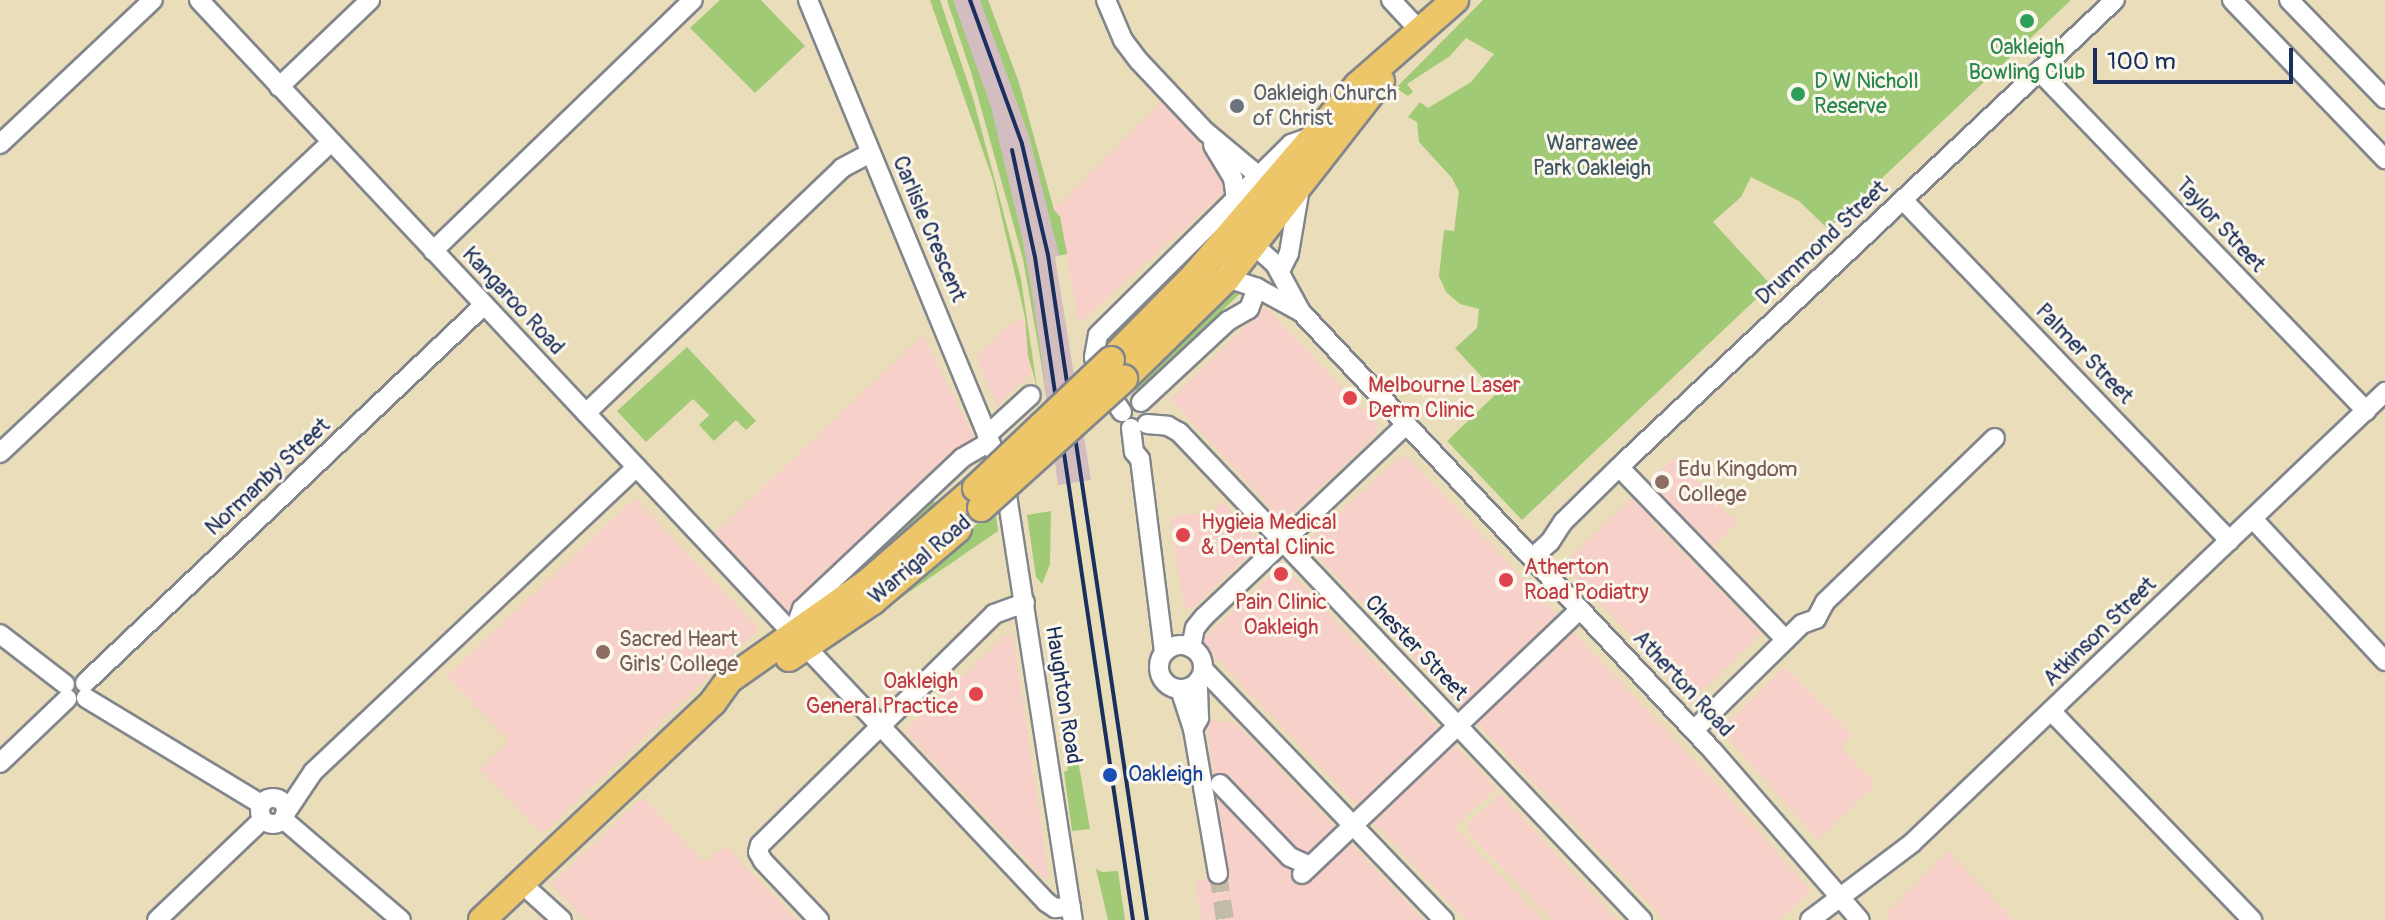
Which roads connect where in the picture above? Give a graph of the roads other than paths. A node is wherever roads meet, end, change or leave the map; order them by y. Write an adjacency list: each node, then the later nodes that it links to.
1 (153, 0): 19 (street)
2 (199, 0): 14 (street, Kangaroo Road)
3 (370, 0): 14 (street)
4 (693, 0): 28 (street)
5 (808, 0): 20 (street, Carlisle Crescent)
6 (1106, 0): 16 (street)
7 (1391, 0): 12 (street)
8 (1455, 0): 12 (highway, Warrigal Road)
9 (2115, 0): 13 (street, Drummond Street)
10 (2232, 0): 21 (street)
11 (2289, 0): 15 (street)
12 (1414, 39): 17 (highway, Warrigal Road); 23 (highway, Warrigal Road)
13 (2039, 71): 25 (street, Drummond Street); 37 (street, Taylor Street)
14 (279, 87): 18 (street, Kangaroo Road)
15 (2385, 99)
16 (1206, 132): 22 (street); 24 (street)
17 (1311, 137): 22 (street, Warrigal Road); 26 (highway, Warrigal Road)
18 (331, 142): 28 (street, Kangaroo Road); 42 (street)
19 (0, 144)
20 (870, 153): 38 (street); 40 (street, Carlisle Crescent)
21 (2385, 159)
22 (1259, 176): 24 (street, Warrigal Road)
23 (1300, 188): 27 (highway, Warrigal Road); 29 (street)
24 (1236, 199): 36 (street, Warrigal Road)
25 (1903, 200): 43 (street, Drummond Street); 47 (street, Palmer Street)
26 (1231, 233): 27 (street, Atherton Road); 36 (highway, Warrigal Road)
27 (1255, 244): 29 (street, Atherton Road); 30 (highway, Warrigal Road)
28 (433, 251): 32 (street, Kangaroo Road)
29 (1280, 271): 33 (street, Atherton Road)
30 (1227, 278): 31 (street, Atherton Road); 36 (highway, Warrigal Road)
31 (1257, 288): 33 (street, Atherton Road); 36 (street)
32 (484, 305): 38 (street, Kangaroo Road); 59 (street, Normanby Street)
33 (1301, 312): 39 (street, Atherton Road)
34 (2385, 392): 37 (street, Atkinson Street)
35 (1031, 395): 40 (street, Warrigal Road)
36 (1129, 401): 48 (street, Chester Street); 54 (highway, Warrigal Road, bridge); 55 (street)
37 (2366, 411): 46 (street, Atkinson Street)
38 (586, 413): 44 (street, Kangaroo Road)
39 (1407, 424): 48 (street); 49 (street, Atherton Road)
40 (989, 438): 45 (street, Carlisle Crescent); 54 (street, Warrigal Road)
41 (1995, 438): 53 (street)
42 (0, 453)
43 (1619, 467): 49 (street, Drummond Street); 53 (street)
44 (636, 468): 54 (street, Kangaroo Road); 67 (street)
45 (1004, 477): 50 (street, Haughton Road)
46 (2253, 519): 47 (street, Atkinson Street); 56 (street)
47 (2230, 541): 60 (street, Atkinson Street)
48 (1283, 544): 55 (street); 61 (street, Chester Street)
49 (1528, 554): 51 (street, Atherton Road)
50 (1025, 603): 62 (street); 71 (street, Haughton Road)
51 (1580, 609): 61 (street); 64 (street, Atherton Road)
52 (0, 634): 59 (street)
53 (1786, 640): 64 (street)
54 (799, 641): 62 (street, Kangaroo Road); 70 (highway, Warrigal Road)
55 (1179, 648): 57 (street); 58 (street)
56 (2385, 661)
57 (1200, 675): 58 (street); 63 (street); 68 (street)
58 (1180, 689): 63 (street)
59 (76, 691): 65 (street, Normanby Street); 67 (street)
60 (2052, 712): 73 (street, Atkinson Street); 84 (street)
61 (1456, 725): 68 (street); 81 (street, Chester Street)
62 (879, 726): 72 (street, Kangaroo Road); 79 (street)
63 (1193, 729): 69 (street)
64 (1694, 730): 73 (street, Atherton Road)
65 (0, 763)
66 (1220, 784): 68 (street)
67 (274, 811): 76 (street); 77 (street)
68 (1353, 824): 80 (street)
69 (1218, 874)
70 (524, 880): 75 (street); 78 (highway, Warrigal Road)
71 (1068, 887): 72 (street); 74 (street, Haughton Road)
72 (1041, 895): 74 (street)
73 (1840, 896): 82 (street, Atkinson Street); 83 (street, Atherton Road)
74 (1072, 914)
75 (558, 915)
76 (157, 920)
77 (401, 920)
78 (482, 920)
79 (819, 920)
80 (1444, 920)
81 (1642, 920)
82 (1810, 920)
83 (1860, 920)
84 (2252, 920)

